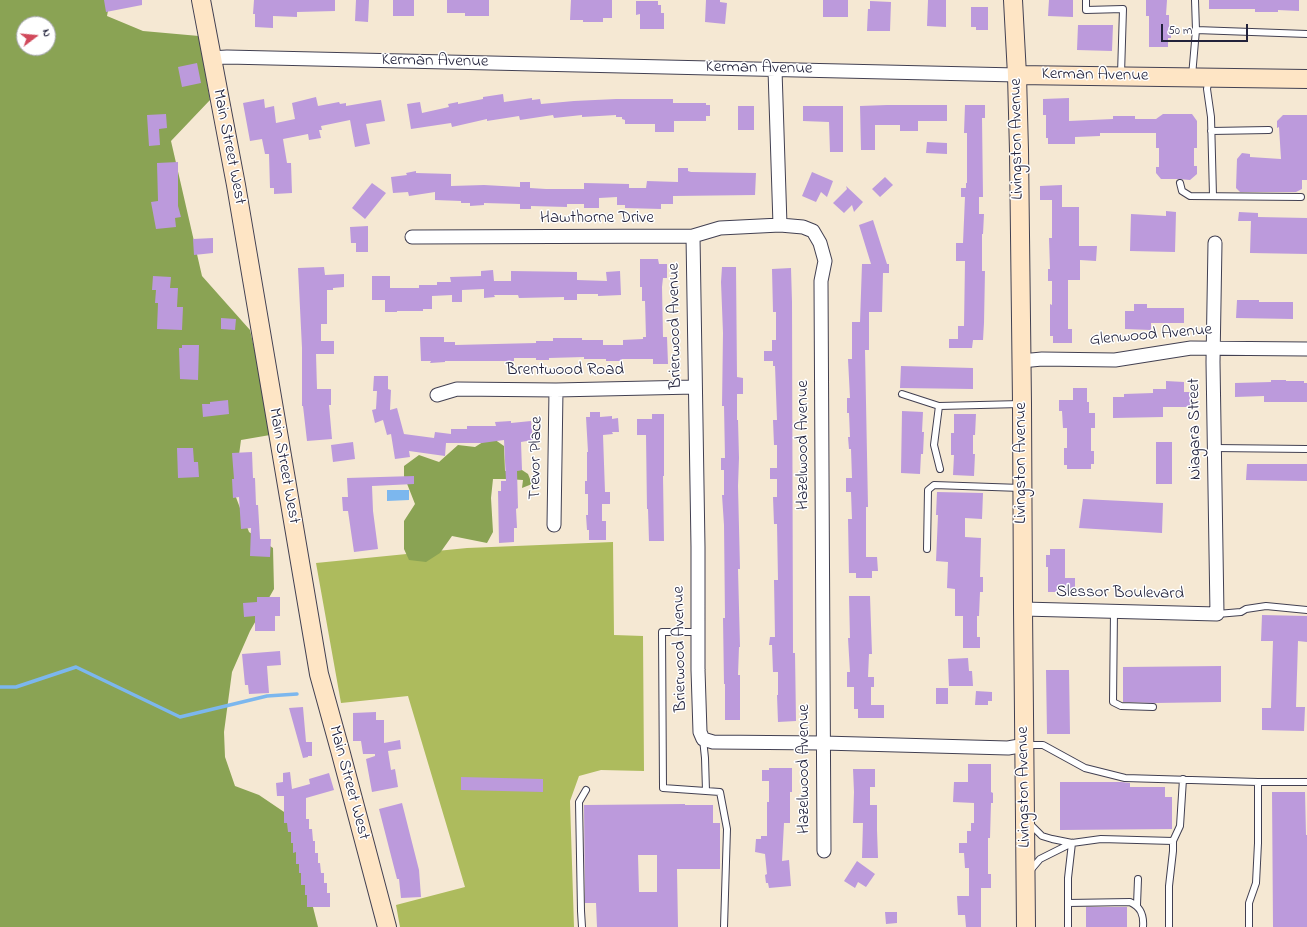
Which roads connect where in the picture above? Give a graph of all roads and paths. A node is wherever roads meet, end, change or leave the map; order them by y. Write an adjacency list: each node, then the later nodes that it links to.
1 (201, 0): 7 (main road, Main Street West)
2 (1013, 0): 9 (main road, Livingston Avenue)
3 (1086, 0): 10 (lane)
4 (1195, 0): 5 (lane)
5 (1196, 30): 6 (lane); 11 (lane)
6 (1307, 34)
7 (211, 58): 8 (street, Kerman Avenue); 60 (main road, Main Street West)
8 (775, 70): 9 (street, Kerman Avenue); 19 (street)
9 (1017, 75): 10 (main road, Kerman Avenue); 25 (main road, Livingston Avenue)
10 (1121, 76): 11 (main road, Kerman Avenue)
11 (1191, 77): 12 (main road, Kerman Avenue)
12 (1209, 78): 13 (main road, Kerman Avenue); 15 (lane)
13 (1307, 79)
14 (1269, 130): 15 (lane)
15 (1211, 132): 17 (lane)
16 (1180, 183): 17 (lane)
17 (1213, 196): 18 (lane)
18 (1302, 197)
19 (780, 225): 20 (street, Hawthorne Drive); 45 (street, Hazelwood Avenue)
20 (693, 236): 21 (street, Hawthorne Drive); 26 (street, Brierwood Avenue)
21 (412, 237)
22 (1215, 243): 23 (street, Niagara Street)
23 (1213, 348): 24 (street, Glenwood Avenue); 25 (street, Glenwood Avenue); 32 (street, Niagara Street)
24 (1307, 349)
25 (1021, 361): 30 (main road, Livingston Avenue)
26 (695, 387): 27 (street, Brentwood Road); 42 (street, Brierwood Avenue)
27 (556, 390): 29 (street, Brentwood Road); 36 (street, Trevor Place)
28 (902, 394): 31 (lane)
29 (437, 395)
30 (1022, 404): 31 (lane); 35 (main road, Livingston Avenue)
31 (939, 406): 34 (lane)
32 (1214, 448): 33 (lane); 41 (street, Niagara Street)
33 (1307, 449)
34 (940, 468)
35 (1023, 488): 37 (lane); 38 (main road, Livingston Avenue)
36 (554, 525)
37 (927, 549)
38 (1023, 609): 40 (street, Slessor Boulevard); 46 (main road, Livingston Avenue)
39 (1307, 610): 41 (lane)
40 (1114, 611): 41 (street, Slessor Boulevard); 43 (lane)
41 (1217, 614)
42 (698, 632): 44 (street, Brierwood Avenue); 51 (lane)
43 (1153, 707)
44 (703, 739): 45 (street); 51 (lane)
45 (823, 743): 46 (street); 55 (street, Hazelwood Avenue)
46 (1025, 745): 47 (lane); 52 (main road, Livingston Avenue)
47 (1183, 779): 48 (lane); 53 (lane)
48 (1258, 782): 49 (lane); 67 (lane)
49 (1307, 782)
50 (586, 790): 61 (lane)
51 (706, 791): 62 (lane)
52 (1026, 820): 54 (lane); 56 (main road, Livingston Avenue)
53 (1173, 841): 54 (lane); 66 (lane)
54 (1072, 843): 56 (lane); 58 (lane)
55 (824, 851)
56 (1026, 875): 63 (main road, Livingston Avenue)
57 (1138, 879): 59 (lane)
58 (1068, 903): 59 (lane); 64 (lane)
59 (1138, 905): 65 (lane)
60 (387, 927)
61 (582, 927)
62 (724, 927)
63 (1026, 927)
64 (1068, 927)
65 (1143, 927)
66 (1169, 927)
67 (1249, 927)

